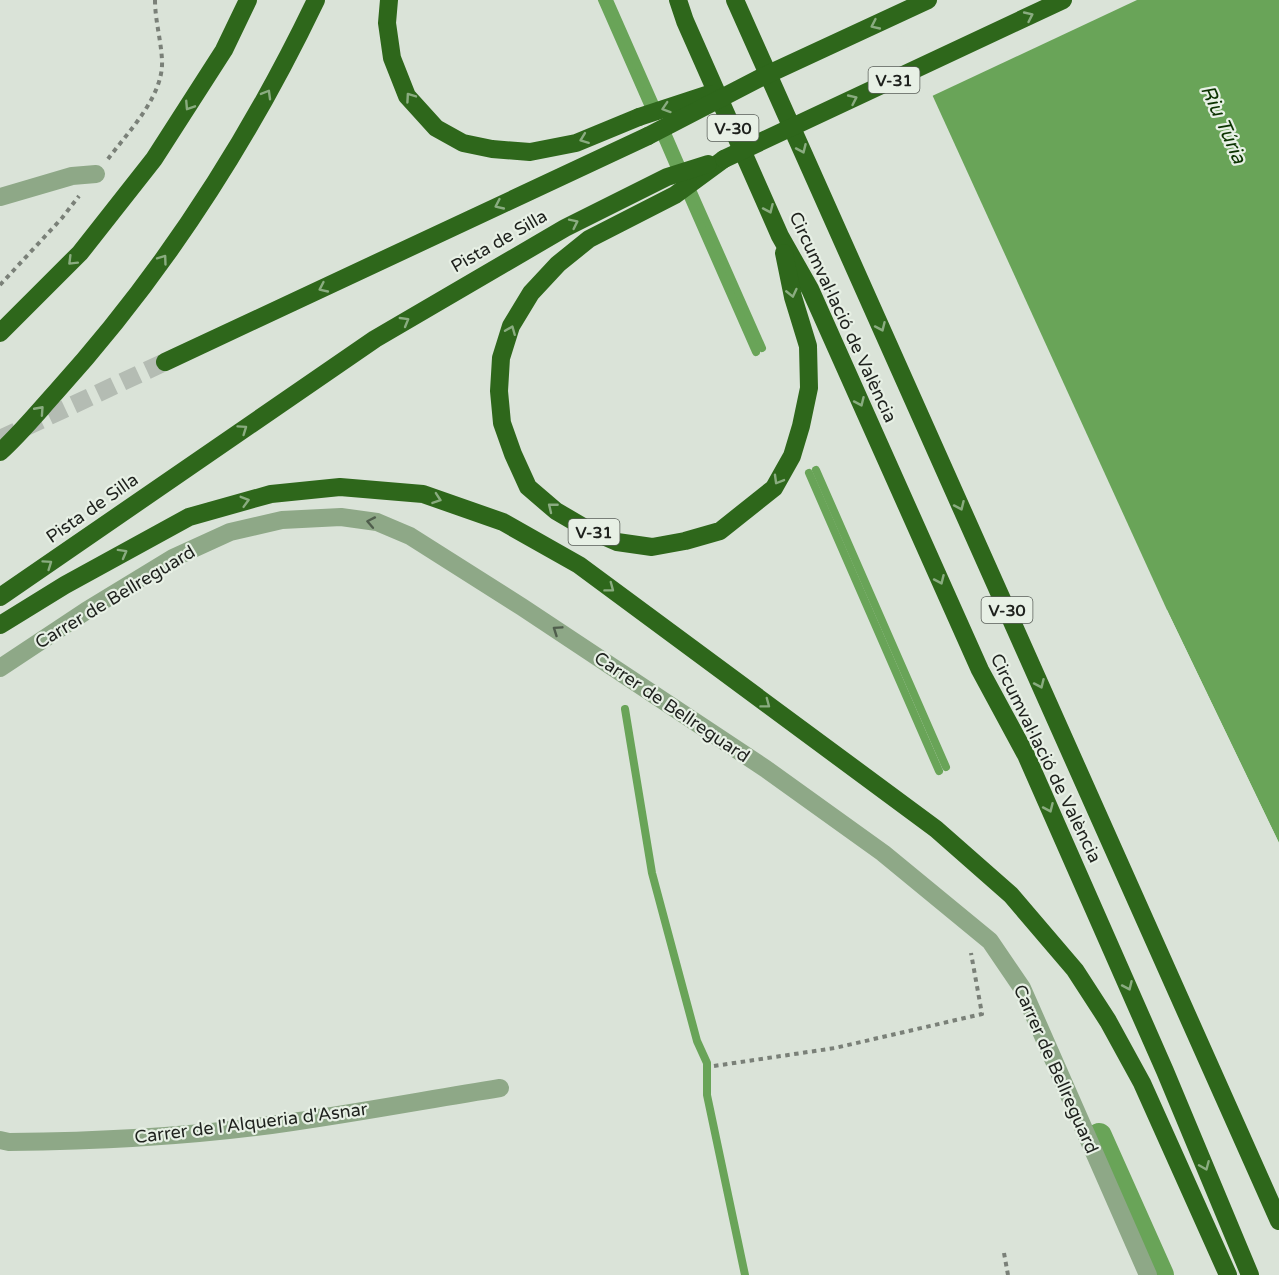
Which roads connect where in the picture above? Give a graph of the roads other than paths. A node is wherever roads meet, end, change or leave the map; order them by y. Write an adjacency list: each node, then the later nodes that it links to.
1 (248, 0): 15 (highway, one-way to 15)
2 (316, 0): 17 (highway, one-way to 2)
3 (389, 0): 10 (highway, one-way to 3, bridge)
4 (670, 0): 9 (highway)
5 (678, 0): 9 (highway, Circumval·lació de València / V-30)
6 (735, 0): 23 (highway, Circumval·lació de València / V-30, one-way to 23)
7 (928, 0): 10 (highway, Pista de Silla, one-way to 10, bridge)
8 (1064, 0): 11 (highway, Pista de Silla / V-31, one-way to 8, bridge)
9 (685, 21): 14 (highway, Circumval·lació de València / V-30, one-way to 14)
10 (762, 77): 16 (highway, Pista de Silla, one-way to 16, bridge)
11 (723, 159): 14 (highway, V-31, one-way to 11); 18 (highway, Pista de Silla / V-31, one-way to 11)
12 (96, 174): 13 (street)
13 (0, 198)
14 (780, 236): 26 (highway, Circumval·lació de València / V-30, one-way to 26)
15 (0, 333)
16 (165, 362)
17 (0, 453)
18 (0, 597)
19 (0, 625): 25 (highway, one-way to 25)
20 (0, 668): 24 (street, Carrer de Bellreguard, one-way to 20)
21 (500, 1088): 22 (street, Carrer de l'Alqueria d'Asnar)
22 (0, 1140)
23 (1279, 1221)
24 (1148, 1275)
25 (1228, 1275)
26 (1250, 1275)

